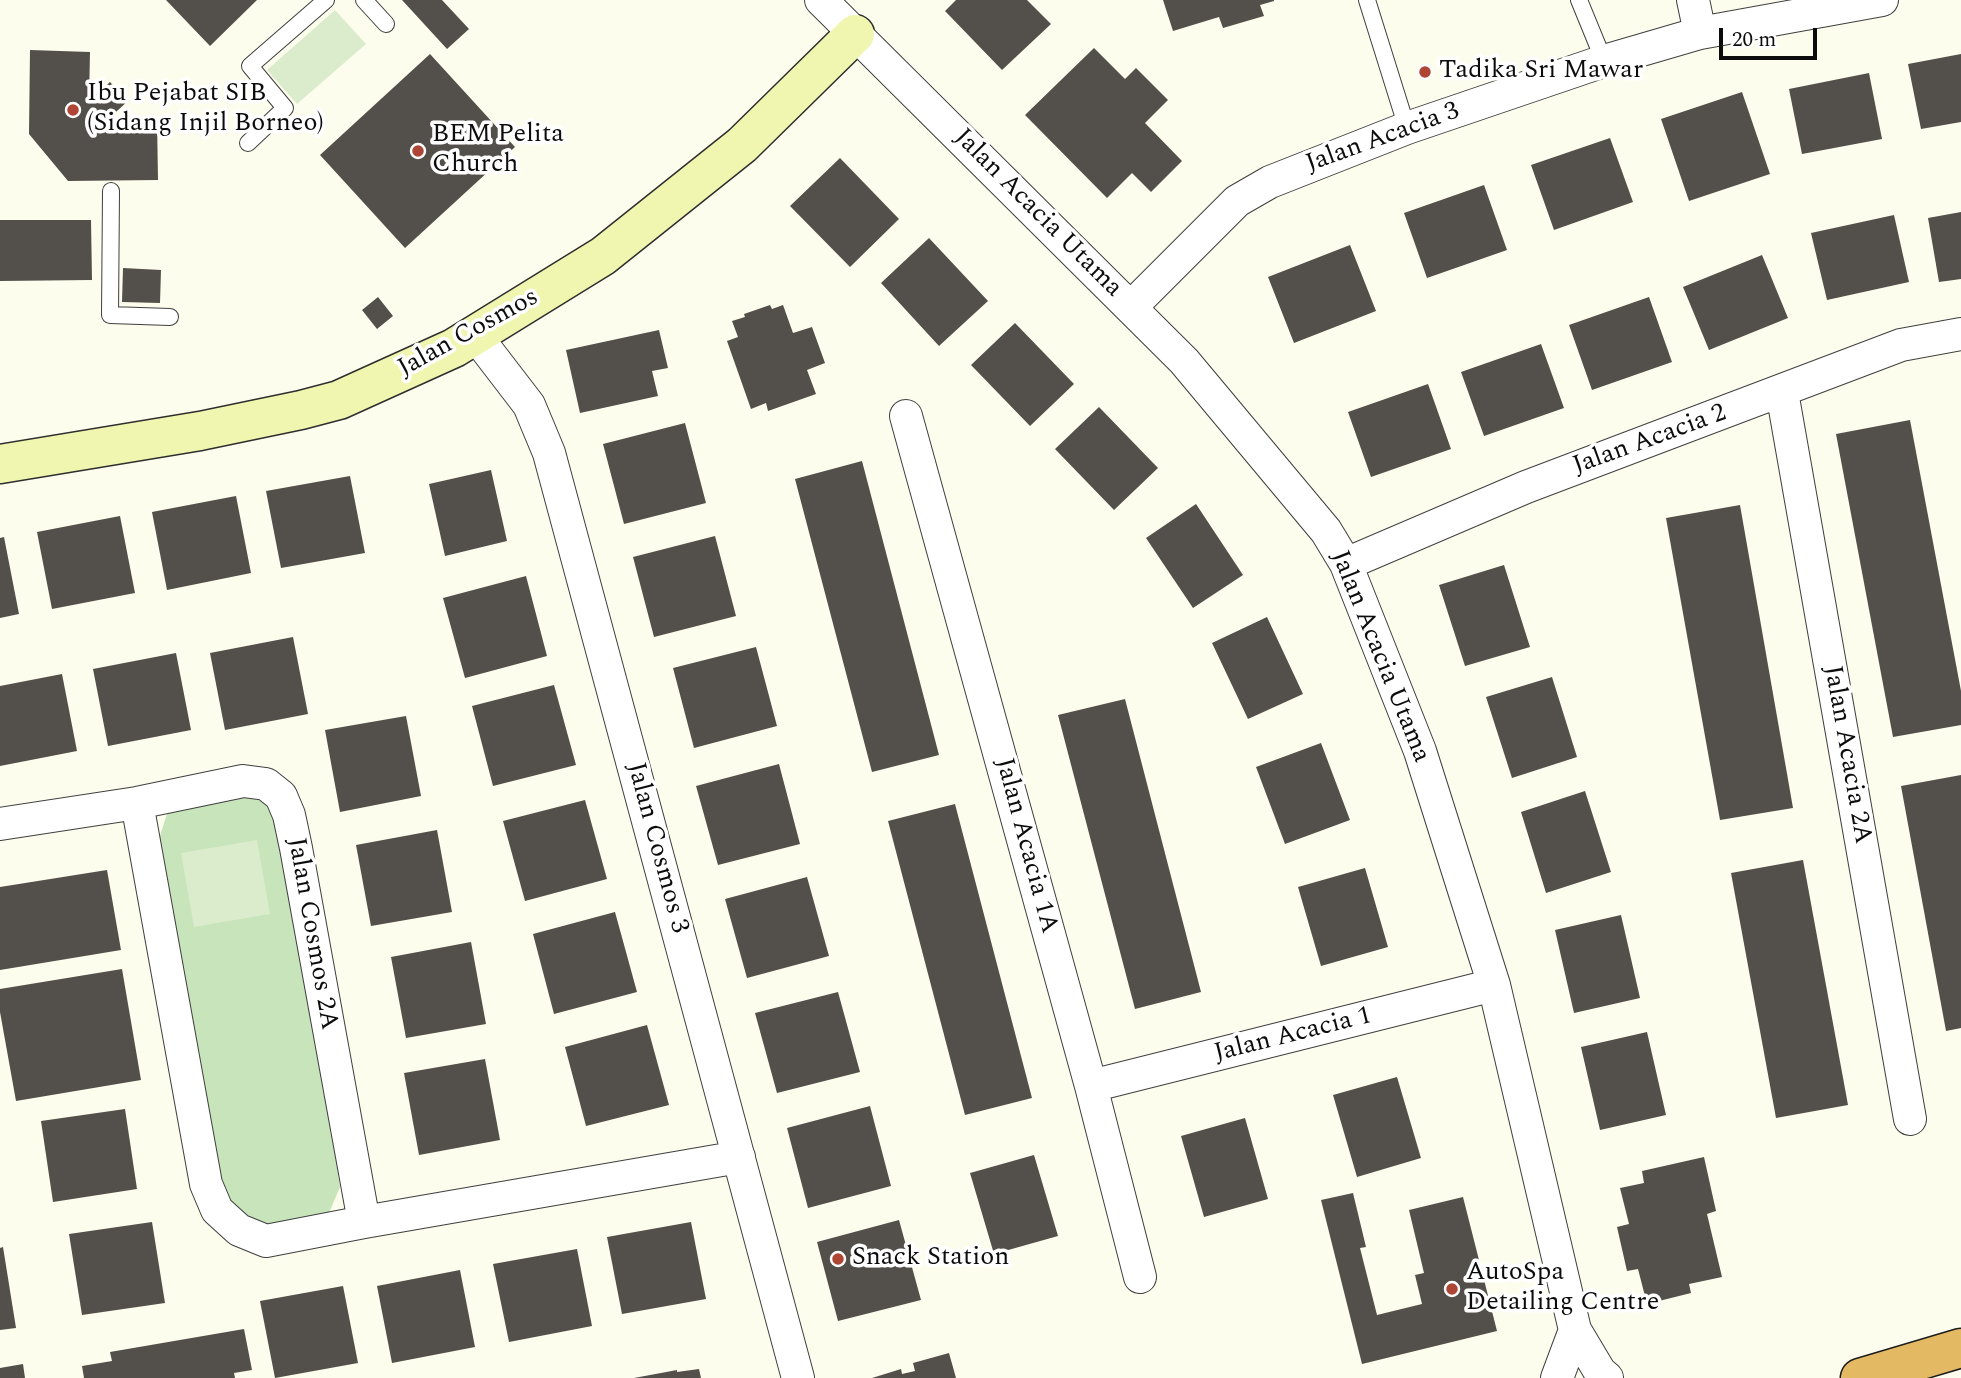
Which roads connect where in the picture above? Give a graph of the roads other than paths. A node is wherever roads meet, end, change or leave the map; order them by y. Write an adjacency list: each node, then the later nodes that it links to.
1 (326, 0): 13 (lane)
2 (364, 0): 8 (lane)
3 (821, 0): 10 (street, Jalan Acacia Utama)
4 (1367, 0): 12 (lane)
5 (1579, 0): 11 (lane)
6 (1693, 0): 9 (street)
7 (1882, 0): 9 (street, Jalan Acacia 3)
8 (386, 24)
9 (1700, 33): 11 (street, Jalan Acacia 3)
10 (855, 34): 15 (street, Jalan Acacia Utama); 18 (street, Jalan Cosmos)
11 (1604, 61): 12 (street, Jalan Acacia 3)
12 (1407, 128): 15 (street, Jalan Acacia 3)
13 (248, 143)
14 (111, 191): 16 (lane)
15 (1131, 307): 22 (street, Jalan Acacia Utama)
16 (170, 317)
17 (1961, 334): 19 (street, Jalan Acacia 2)
18 (476, 336): 21 (street, Jalan Cosmos); 28 (street, Jalan Cosmos 3)
19 (1782, 392): 22 (street, Jalan Acacia 2); 27 (street, Jalan Acacia 2A)
20 (906, 416): 26 (street, Jalan Acacia 1A)
21 (0, 464)
22 (1346, 564): 25 (street, Jalan Acacia Utama)
23 (137, 803): 24 (street, Jalan Cosmos 2A); 29 (street); 29 (street, Jalan Cosmos 2A)
24 (0, 824)
25 (1494, 985): 26 (street, Jalan Acacia 1); 31 (street, Jalan Acacia Utama)
26 (1091, 1086): 30 (street, Jalan Acacia 1A)
27 (1910, 1119)
28 (739, 1157): 29 (street); 33 (street, Jalan Cosmos 3)
29 (364, 1222)
30 (1140, 1277)
31 (1575, 1330): 34 (street); 35 (street, Jalan Acacia Utama)
32 (1961, 1348): 36 (highway)
33 (798, 1378)
34 (1557, 1378)
35 (1607, 1378)
36 (1860, 1378)

